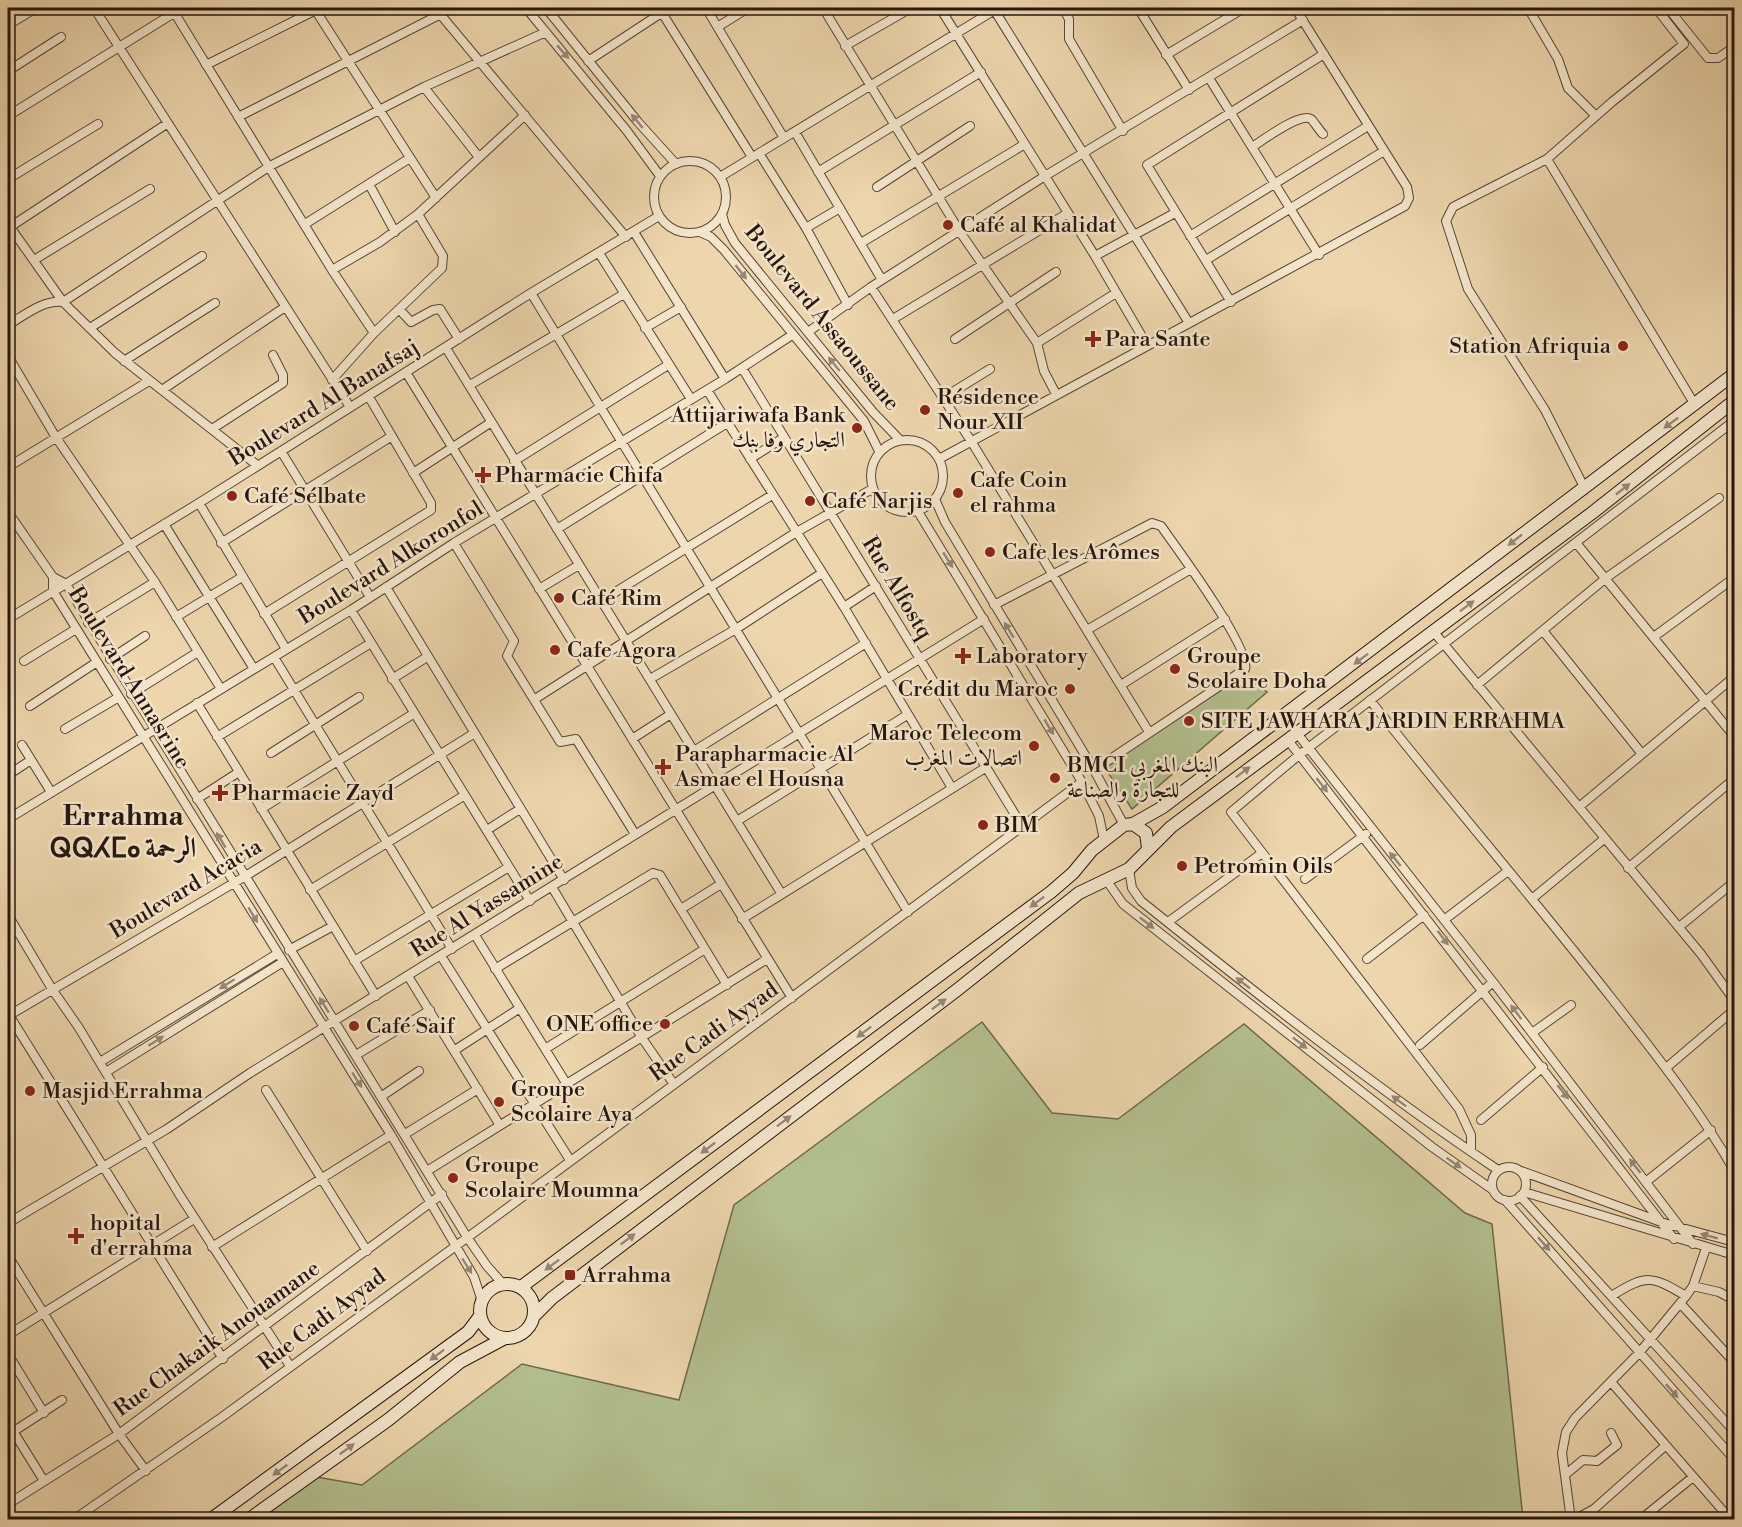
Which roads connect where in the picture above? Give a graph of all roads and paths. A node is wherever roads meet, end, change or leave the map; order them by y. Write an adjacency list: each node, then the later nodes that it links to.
1 (36, 8): 23 (street)
2 (94, 8): 28 (street)
3 (317, 8): 33 (street); 36 (street)
4 (526, 8): 25 (street)
5 (546, 8): 35 (street)
6 (706, 8): 24 (street)
7 (748, 8): 24 (street)
8 (823, 8): 29 (street)
9 (911, 8): 29 (street)
10 (940, 8): 26 (street)
11 (995, 8): 26 (street); 61 (street)
12 (1064, 8): 54 (street)
13 (1137, 8): 32 (street)
14 (1244, 8): 32 (street)
15 (1295, 8): 22 (street)
16 (1528, 8): 47 (street)
17 (1656, 8): 47 (street)
18 (1668, 8): 30 (street)
19 (663, 9): 35 (street); 62 (street)
20 (178, 10): 28 (street); 36 (street)
21 (438, 11): 33 (street); 34 (street)
22 (1303, 20): 31 (street); 39 (street)
23 (8, 26)
24 (719, 26): 57 (street)
25 (546, 32): 34 (street); 70 (street, one-way to 70)
26 (957, 34): 38 (street); 40 (street)
27 (61, 37): 37 (street)
28 (119, 46): 46 (street); 49 (street)
29 (845, 46): 40 (street)
30 (1734, 47)
31 (1324, 54): 44 (street); 53 (street)
32 (1166, 55): 42 (street)
33 (348, 60): 43 (street); 48 (street)
34 (480, 61): 41 (street); 45 (street)
35 (588, 61): 67 (street, one-way to 35)
36 (206, 65): 48 (street)
37 (8, 71)
38 (981, 72): 51 (street); 58 (street)
39 (1209, 78): 42 (street); 44 (street)
40 (872, 86): 51 (street); 55 (street)
41 (424, 87): 43 (street); 63 (street)
42 (1189, 90): 54 (street)
43 (379, 109): 64 (street); 68 (street)
44 (1230, 111): 59 (street); 84 (street)
45 (525, 114): 63 (street); 97 (street)
46 (8, 116)
47 (1596, 116): 65 (street)
48 (238, 117): 68 (street)
49 (168, 123): 80 (street); 89 (street)
50 (98, 124): 73 (street)
51 (896, 125): 66 (street); 69 (street)
52 (970, 126): 66 (street)
53 (1368, 126): 60 (street); 74 (street)
54 (1123, 131): 61 (street)
55 (795, 132): 57 (street); 69 (street)
56 (1323, 134): 59 (street)
57 (784, 138): 62 (street)
58 (1025, 144): 71 (street); 78 (street)
59 (1252, 147): 74 (street)
60 (1384, 151): 82 (street); 100 (street)
61 (1085, 154): 71 (street); 95 (street)
62 (755, 155): 72 (street); 90 (street)
63 (478, 156): 79 (street)
64 (410, 158): 75 (street); 79 (street)
65 (1547, 159): 153 (street); 178 (street)
66 (917, 161): 76 (street); 78 (street)
67 (676, 164): 70 (street); 72 (street)
68 (270, 166): 80 (street); 88 (street)
69 (818, 172): 81 (street)
70 (660, 176): 87 (street)
71 (1045, 176): 83 (street); 94 (street)
72 (720, 177): 86 (street)
73 (8, 179)
74 (1274, 182): 82 (street); 96 (street)
75 (369, 184): 88 (street); 91 (street)
76 (877, 187)
77 (150, 189): 103 (street)
78 (938, 196): 94 (street); 98 (street)
79 (436, 198): 85 (street)
80 (218, 201): 113 (street); 118 (street)
81 (840, 208): 90 (street); 98 (street)
82 (1291, 208): 100 (street); 104 (street)
83 (1068, 213): 102 (street); 105 (street)
84 (1175, 213): 95 (street); 96 (street)
85 (418, 214): 91 (street); 120 (street)
86 (722, 214): 93 (street); 126 (street, Boulevard Assaoussane)
87 (659, 216): 92 (street, Boulevard Al Banafsaj); 93 (street)
88 (305, 224): 106 (street)
89 (9, 225): 103 (street)
90 (806, 228): 117 (street)
91 (395, 232): 106 (street)
92 (634, 232): 97 (street, Boulevard Al Banafsaj); 119 (street)
93 (700, 232): 129 (street, Boulevard Assaoussane, one-way to 129)
94 (960, 232): 105 (street); 108 (street)
95 (1136, 235): 102 (street); 122 (street)
96 (1190, 236): 104 (street)
97 (626, 237): 99 (street, Boulevard Al Banafsaj)
98 (861, 243): 108 (street)
99 (599, 254): 110 (street, Boulevard Al Banafsaj); 112 (street)
100 (1318, 255): 114 (street)
101 (202, 256): 124 (street)
102 (1095, 256): 111 (street)
103 (34, 260): 113 (street)
104 (1206, 260): 114 (street)
105 (981, 265): 116 (street); 121 (street)
106 (332, 270): 127 (street)
107 (1056, 272): 116 (street)
108 (882, 280): 109 (street)
109 (871, 287): 117 (street); 121 (street)
110 (531, 293): 128 (street); 130 (street, Boulevard Al Banafsaj)
111 (1116, 293): 132 (street); 133 (street)
112 (624, 294): 125 (street); 128 (street)
113 (63, 302): 123 (street); 124 (street)
114 (1231, 302): 122 (street)
115 (215, 303): 137 (street)
116 (1008, 303): 131 (street); 132 (street)
117 (848, 305): 126 (street)
118 (285, 307): 144 (street); 147 (street)
119 (681, 307): 125 (street); 143 (street)
120 (399, 309): 127 (street); 130 (street)
121 (893, 319): 151 (street)
122 (1189, 323): 133 (street)
123 (8, 325)
124 (90, 328): 137 (street)
125 (645, 328): 138 (street)
126 (808, 332): 164 (street, Boulevard Assaoussane, one-way to 126)
127 (374, 333): 144 (street)
128 (556, 334): 146 (street); 155 (street)
129 (792, 335): 139 (street, Boulevard Alkoronfol); 169 (street, Boulevard Assaoussane)
130 (459, 339): 134 (street, Boulevard Al Banafsaj)
131 (955, 339)
132 (1037, 343): 149 (street)
133 (1147, 345): 149 (street)
134 (446, 348): 141 (street, Boulevard Al Banafsaj); 146 (street)
135 (273, 355): 160 (street)
136 (8, 356): 161 (street)
137 (124, 360): 145 (street)
138 (668, 365): 152 (street); 155 (street)
139 (742, 368): 143 (street, Boulevard Alkoronfol); 163 (street, Rue Alfostq)
140 (990, 369): 151 (street)
141 (407, 374): 150 (street, Boulevard Al Banafsaj); 167 (street)
142 (1734, 375): 153 (main road)
143 (725, 379): 148 (street, Boulevard Alkoronfol)
144 (332, 380): 156 (street)
145 (148, 381): 147 (street); 161 (street)
146 (470, 385): 158 (street)
147 (162, 390): 160 (street)
148 (706, 390): 152 (street, Boulevard Alkoronfol); 159 (street)
149 (1056, 394): 165 (street)
150 (369, 396): 156 (street, Boulevard Al Banafsaj); 162 (street)
151 (944, 398): 165 (street)
152 (691, 399): 166 (street, Boulevard Alkoronfol)
153 (1695, 405): 178 (main road, one-way to 178)
154 (1730, 405): 157 (street); 228 (main road, one-way to 154)
155 (599, 407): 166 (street); 172 (street)
156 (350, 408): 168 (street, Boulevard Al Banafsaj)
157 (1734, 422): 195 (street)
158 (490, 423): 167 (street); 172 (street)
159 (727, 423): 170 (street); 176 (street)
160 (212, 429): 173 (street)
161 (55, 436): 174 (street); 192 (street)
162 (392, 436): 175 (street); 179 (street)
163 (783, 438): 170 (street); 187 (street, Rue Alfostq)
164 (900, 440): 169 (street); 171 (street)
165 (971, 441): 171 (street); 201 (street)
166 (620, 442): 176 (street); 180 (street, Boulevard Alkoronfol)
167 (452, 448): 175 (street); 188 (street)
168 (281, 451): 173 (street, Boulevard Al Banafsaj); 179 (street)
169 (879, 452): 177 (street)
170 (750, 459): 181 (street)
171 (939, 459): 183 (street)
172 (514, 461): 180 (street)
173 (257, 465): 184 (street, Boulevard Al Banafsaj)
174 (8, 467)
175 (413, 473): 197 (street)
176 (643, 478): 190 (street); 196 (street)
177 (872, 489): 185 (street); 187 (street)
178 (1585, 489): 305 (main road, one-way to 305)
179 (306, 490): 193 (street); 197 (street)
180 (535, 494): 188 (street, Boulevard Alkoronfol); 190 (street)
181 (772, 495): 191 (street); 196 (street)
182 (1719, 498): 204 (street)
183 (935, 499): 185 (street); 216 (street)
184 (199, 503): 189 (street, Boulevard Al Banafsaj); 193 (street)
185 (917, 510): 222 (street, one-way to 222)
186 (8, 512): 202 (street)
187 (830, 514): 191 (street); 208 (street, Rue Alfostq)
188 (495, 519): 194 (street, Boulevard Alkoronfol); 211 (street)
189 (164, 524): 192 (street, Boulevard Al Banafsaj); 213 (street)
190 (557, 529): 198 (street)
191 (795, 533): 200 (street); 210 (street)
192 (129, 543): 206 (street); 207 (street, Boulevard Al Banafsaj)
193 (221, 543): 203 (street)
194 (454, 543): 209 (street, Boulevard Alkoronfol); 258 (street)
195 (1577, 544): 204 (street); 235 (street)
196 (686, 549): 210 (street); 215 (street)
197 (348, 561): 214 (street); 219 (street)
198 (579, 564): 211 (street); 215 (street)
199 (1191, 569): 201 (street); 223 (street); 227 (street)
200 (822, 573): 217 (street); 226 (street)
201 (1053, 574): 216 (street); 227 (street)
202 (52, 577): 207 (street, Boulevard Annasrine); 212 (street, Boulevard Annasrine)
203 (242, 577): 213 (street); 219 (street)
204 (1606, 578): 229 (street); 231 (street)
205 (1734, 578): 231 (street)
206 (155, 582): 220 (street); 224 (street)
207 (66, 584): 212 (street, Boulevard Al Banafsaj); 224 (street, Boulevard Annasrine)
208 (876, 586): 217 (street); 241 (street, Rue Alfostq)
209 (386, 587): 214 (street, Boulevard Alkoronfol); 239 (street)
210 (710, 588): 226 (street); 232 (street)
211 (539, 589): 244 (street)
212 (53, 591): 221 (street, Boulevard Al Banafsaj); 225 (street, Boulevard Annasrine)
213 (208, 597): 220 (street); 245 (street)
214 (370, 597): 218 (street, Boulevard Alkoronfol)
215 (601, 601): 232 (street)
216 (994, 605): 288 (street, one-way to 216)
217 (844, 607): 234 (street)
218 (351, 610): 233 (street); 236 (street, Boulevard Alkoronfol)
219 (264, 614): 236 (street)
220 (176, 617): 237 (street)
221 (8, 619)
222 (984, 619): 241 (street, Rue Al Yassamine); 292 (street, one-way to 292)
223 (1225, 619): 250 (street); 269 (street)
224 (88, 623): 240 (street, Boulevard Annasrine)
225 (76, 628): 242 (street); 243 (street, Boulevard Annasrine)
226 (736, 629): 248 (street); 257 (street)
227 (1087, 630): 250 (street)
228 (1433, 631): 235 (street); 273 (main road)
229 (1544, 632): 251 (street); 281 (street)
230 (145, 636): 240 (street)
231 (1655, 636): 260 (street)
232 (627, 642): 244 (street); 248 (street)
233 (370, 643): 247 (street); 253 (street)
234 (866, 643): 249 (street); 257 (street)
235 (1444, 644): 251 (street); 259 (street)
236 (286, 649): 238 (street, Boulevard Alkoronfol)
237 (198, 652): 252 (street); 254 (street)
238 (274, 657): 245 (street, Boulevard Alkoronfol); 253 (street)
239 (427, 657): 247 (street); 270 (street)
240 (110, 659): 254 (street, Boulevard Annasrine)
241 (920, 659): 249 (street, Rue Al Yassamine); 286 (street, Rue Alfostq)
242 (24, 662)
243 (97, 662): 255 (street, Boulevard Annasrine); 262 (street)
244 (587, 667): 258 (street); 276 (street)
245 (254, 669): 252 (street, Boulevard Alkoronfol)
246 (1734, 677): 260 (street)
247 (392, 679): 263 (street)
248 (650, 679): 264 (street)
249 (887, 679): 265 (street); 271 (street, Rue Al Yassamine)
250 (1121, 685): 269 (street)
251 (1477, 685): 299 (street)
252 (221, 689): 261 (street, Boulevard Alkoronfol)
253 (294, 690): 266 (street); 275 (street)
254 (131, 694): 267 (street, Boulevard Annasrine)
255 (119, 697): 268 (street); 272 (street, Boulevard Annasrine)
256 (359, 697): 266 (street)
257 (778, 698): 271 (street); 279 (street)
258 (536, 699): 309 (street)
259 (1370, 700): 278 (street); 322 (street)
260 (1706, 701): 274 (street); 281 (street)
261 (197, 703): 267 (street, Boulevard Alkoronfol); 275 (street)
262 (30, 706)
263 (413, 714): 283 (street); 285 (street)
264 (671, 714): 276 (street); 279 (street)
265 (907, 715): 287 (street); 294 (street)
266 (316, 725): 280 (street); 285 (street)
267 (153, 728): 272 (street, Boulevard Alkoronfol); 297 (street, Boulevard Annasrine)
268 (65, 729)
269 (1149, 732): 288 (street)
270 (473, 734): 283 (street, Boulevard Acacia); 302 (street)
271 (800, 734): 287 (street); 293 (street, Rue Al Yassamine)
272 (143, 735): 295 (street, Boulevard Alkoronfol); 327 (street, Boulevard Annasrine)
273 (1291, 735): 278 (street); 282 (street); 315 (main road, one-way to 273)
274 (1734, 736)
275 (217, 737): 289 (street)
276 (632, 739): 300 (street)
277 (22, 745): 284 (street)
278 (1308, 748): 282 (street); 308 (street)
279 (694, 751): 293 (street)
280 (271, 753)
281 (1642, 754): 299 (street)
282 (1299, 755): 310 (street, one-way to 310); 317 (street)
283 (441, 756): 296 (street); 298 (street, Boulevard Acacia)
284 (31, 760): 290 (street); 295 (street)
285 (339, 762): 298 (street); 301 (street)
286 (985, 768): 294 (street); 306 (street, Rue Alfostq)
287 (822, 770): 304 (street); 313 (street)
288 (1094, 770): 305 (street)
289 (238, 772): 297 (street); 301 (street)
290 (8, 775)
291 (1734, 779): 320 (street)
292 (1082, 782): 306 (street, Rue Cadi Ayyad); 312 (street)
293 (714, 785): 300 (street, Rue Al Yassamine); 304 (street)
294 (952, 788): 313 (street)
295 (51, 792): 303 (street, Boulevard Alkoronfol)
296 (465, 795): 307 (street); 314 (street)
297 (197, 799): 323 (street, Boulevard Annasrine, one-way to 297)
298 (363, 804): 314 (street); 316 (street, Boulevard Acacia)
299 (1579, 807): 311 (street)
300 (675, 808): 309 (street, Rue Al Yassamine); 329 (street)
301 (261, 809): 316 (street)
302 (520, 809): 307 (street); 325 (street)
303 (8, 819)
304 (737, 821): 333 (street)
305 (1128, 824): 312 (main road); 315 (main road)
306 (1022, 826): 337 (street, Rue Cadi Ayyad)
307 (487, 830): 319 (street)
308 (1371, 830): 310 (street); 342 (street, one-way to 308)
309 (635, 834): 325 (street, Rue Al Yassamine)
310 (1362, 837): 324 (street); 340 (street)
311 (1604, 839): 320 (street); 334 (street)
312 (1104, 840): 318 (main road)
313 (866, 841): 333 (street); 337 (street)
314 (386, 843): 332 (street); 338 (street)
315 (1148, 848): 321 (main road)
316 (285, 851): 323 (street, Boulevard Acacia); 332 (street)
317 (1262, 853): 344 (street); 398 (street)
318 (1081, 864): 330 (main road); 429 (main road, one-way to 429)
319 (509, 867): 335 (street); 338 (street)
320 (1628, 868): 346 (street)
321 (1129, 869): 326 (main road); 344 (street)
322 (1508, 872): 334 (street); 342 (street)
323 (244, 877): 327 (street, Boulevard Acacia); 350 (street, Boulevard Annasrine)
324 (1305, 879)
325 (564, 880): 331 (street, Rue Al Yassamine)
326 (1107, 881): 330 (main road); 407 (street, one-way to 407)
327 (234, 882): 351 (street, Boulevard Annasrine, one-way to 351); 361 (street, Boulevard Acacia)
328 (1734, 882): 346 (street)
329 (721, 884): 336 (street); 341 (street)
330 (1093, 884): 436 (main road, one-way to 330)
331 (552, 887): 335 (street, Rue Al Yassamine); 343 (street)
332 (310, 890): 345 (street)
333 (781, 893): 341 (street)
334 (1533, 898): 383 (street)
335 (530, 901): 347 (street, Rue Al Yassamine)
336 (681, 909): 343 (street); 349 (street)
337 (908, 912): 364 (street, Rue Cadi Ayyad)
338 (430, 914): 348 (street); 355 (street)
339 (8, 915): 361 (street)
340 (1424, 915): 354 (street); 362 (street, one-way to 362)
341 (742, 919): 353 (street)
342 (1444, 920): 359 (street)
343 (573, 922): 357 (street); 366 (street)
344 (1168, 922): 398 (street, one-way to 344)
345 (333, 926): 350 (street); 355 (street)
346 (1679, 927): 365 (street)
347 (475, 935): 348 (street, Rue Al Yassamine); 357 (street)
348 (452, 949): 352 (street, Rue Al Yassamine)
349 (705, 949): 360 (street); 366 (street)
350 (290, 950): 372 (street, Boulevard Annasrine, one-way to 350)
351 (277, 954): 356 (street, Boulevard Annasrine); 381 (street, one-way to 381)
352 (441, 956): 358 (street, Rue Al Yassamine); 374 (street)
353 (767, 959): 360 (street); 364 (street)
354 (1367, 959)
355 (354, 961): 363 (street)
356 (283, 962): 373 (street, Boulevard Annasrine); 385 (street, one-way to 356)
357 (495, 969): 368 (street)
358 (408, 976): 363 (street, Rue Al Yassamine); 369 (street)
359 (1493, 982): 362 (street); 375 (street, one-way to 359)
360 (727, 985): 376 (street)
361 (52, 989): 371 (street, Boulevard Acacia); 381 (street)
362 (1482, 990): 377 (street); 382 (street)
363 (376, 996): 372 (street, Rue Al Yassamine)
364 (792, 998): 387 (street, Rue Cadi Ayyad)
365 (1734, 1000)
366 (620, 1002): 376 (street); 378 (street)
367 (1571, 1005): 375 (street)
368 (520, 1008): 374 (street); 378 (street)
369 (430, 1010): 379 (street); 380 (street)
370 (1734, 1010): 383 (street)
371 (8, 1015): 400 (street)
372 (334, 1022): 373 (street, Rue Al Yassamine); 380 (street, Boulevard Annasrine)
373 (324, 1028): 396 (street, Boulevard Annasrine, one-way to 396); 397 (street, Rue Al Yassamine)
374 (486, 1030): 379 (street); 391 (street)
375 (1532, 1034): 406 (street, one-way to 375)
376 (642, 1038): 386 (street); 387 (street)
377 (1420, 1045)
378 (544, 1049): 386 (street)
379 (455, 1050): 388 (street)
380 (356, 1055): 390 (street, Boulevard Annasrine)
381 (100, 1062): 385 (street)
382 (1543, 1067): 392 (street); 414 (street, one-way to 414)
383 (1666, 1068): 394 (street)
384 (419, 1071): 390 (street)
385 (106, 1072): 397 (street)
386 (566, 1083): 391 (street)
387 (673, 1083): 399 (street, Rue Cadi Ayyad)
388 (478, 1089): 393 (street); 395 (street)
389 (266, 1090): 405 (street)
390 (381, 1096): 395 (street, Boulevard Annasrine)
391 (532, 1104): 393 (street); 399 (street)
392 (1481, 1120)
393 (499, 1124): 403 (street)
394 (1711, 1130): 402 (street); 406 (street)
395 (405, 1134): 403 (street, Boulevard Annasrine)
396 (391, 1135): 405 (street); 411 (street, Boulevard Annasrine)
397 (147, 1141): 400 (street, Rue Al Yassamine); 412 (street)
398 (1471, 1151): 401 (street)
399 (570, 1160): 416 (street, Rue Cadi Ayyad)
400 (102, 1166): 413 (street, Rue Al Yassamine); 421 (street)
401 (1498, 1170): 404 (street); 407 (street)
402 (1734, 1170)
403 (427, 1171): 408 (street, Boulevard Annasrine)
404 (1521, 1171): 409 (street); 414 (street)
405 (321, 1178): 422 (street); 424 (street)
406 (1647, 1181): 415 (street)
407 (1493, 1190): 410 (street)
408 (442, 1194): 411 (street, Rue Chakaik Anouamane); 416 (street, Boulevard Annasrine)
409 (1522, 1194): 410 (street); 417 (street); 430 (street)
410 (1505, 1200): 441 (street, one-way to 441)
411 (430, 1203): 420 (street, Boulevard Annasrine); 424 (street, Rue Chakaik Anouamane)
412 (194, 1219): 421 (street); 422 (street)
413 (8, 1223)
414 (1664, 1224): 415 (street); 417 (street)
415 (1684, 1229): 418 (street, one-way to 415); 419 (street)
416 (467, 1237): 420 (street, Rue Cadi Ayyad); 427 (street, Boulevard Annasrine)
417 (1674, 1239): 419 (street)
418 (1734, 1242)
419 (1693, 1244): 423 (street)
420 (454, 1245): 433 (street, Boulevard Annasrine, one-way to 433); 445 (street, Rue Cadi Ayyad)
421 (153, 1246): 434 (street); 443 (street)
422 (212, 1247): 437 (street)
423 (1706, 1248): 425 (street); 428 (street)
424 (367, 1251): 437 (street, Rue Chakaik Anouamane)
425 (1734, 1255)
426 (8, 1256): 434 (street)
427 (503, 1284): 429 (main road); 433 (main road)
428 (1693, 1286): 431 (street); 432 (street)
429 (521, 1287): 436 (main road)
430 (1613, 1295): 431 (street); 440 (street)
431 (1683, 1300): 440 (street); 444 (street)
432 (1734, 1300)
433 (482, 1301): 435 (main road)
434 (44, 1314): 438 (street); 452 (street)
435 (480, 1316): 439 (main road); 461 (main road, one-way to 461)
436 (534, 1316): 439 (main road)
437 (264, 1328): 443 (street, Rue Chakaik Anouamane); 445 (street)
438 (8, 1335)
439 (505, 1338): 462 (main road, one-way to 439)
440 (1651, 1338): 441 (street); 449 (street)
441 (1639, 1353): 446 (street); 454 (street, one-way to 454)
442 (8, 1354): 448 (street)
443 (223, 1359): 452 (street, Rue Chakaik Anouamane)
444 (1734, 1362)
445 (290, 1366): 455 (street, Rue Cadi Ayyad)
446 (1611, 1382): 453 (street); 456 (street)
447 (62, 1400): 448 (street)
448 (44, 1413): 450 (street)
449 (1734, 1431)
450 (10, 1433): 458 (street)
451 (1611, 1433): 456 (street)
452 (119, 1434): 455 (street); 458 (street, Rue Chakaik Anouamane)
453 (1665, 1446): 457 (street); 463 (street)
454 (1734, 1459)
455 (146, 1471): 460 (street, Rue Cadi Ayyad)
456 (1565, 1475): 463 (street)
457 (1693, 1477): 464 (street); 465 (street)
458 (44, 1481): 459 (street, Rue Chakaik Anouamane)
459 (8, 1504)
460 (73, 1520)
461 (210, 1520)
462 (248, 1520)
463 (1572, 1520)
464 (1640, 1520)
465 (1731, 1520)

